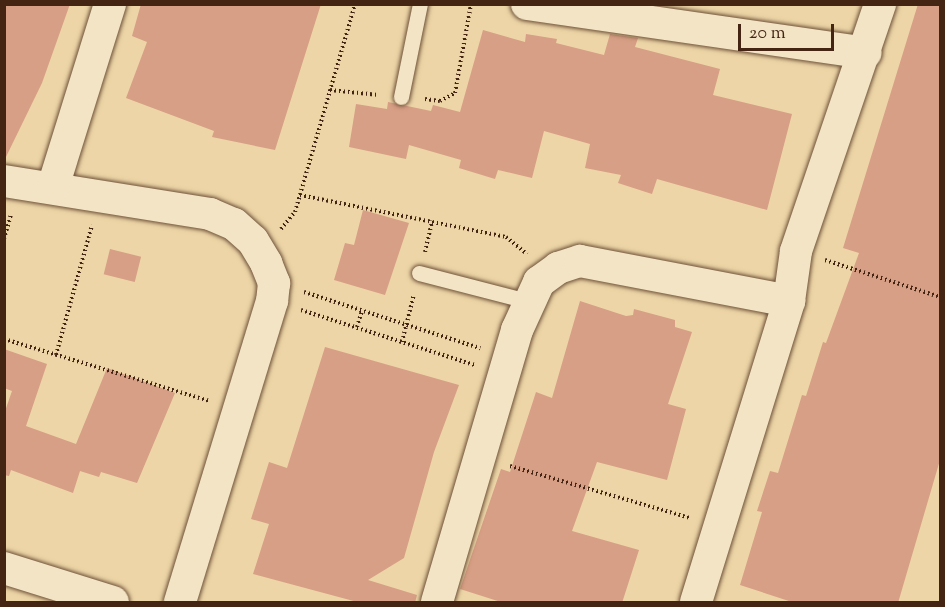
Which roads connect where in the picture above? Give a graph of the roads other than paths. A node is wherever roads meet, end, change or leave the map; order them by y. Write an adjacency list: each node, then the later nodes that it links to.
1 (110, 4): 8 (street)
2 (420, 4): 6 (lane)
3 (527, 4): 5 (street)
4 (880, 4): 5 (street)
5 (865, 53): 11 (street)
6 (401, 97)
7 (4, 181): 8 (street)
8 (53, 187): 14 (street)
9 (419, 273): 10 (lane)
10 (533, 292): 11 (street); 15 (street)
11 (789, 301): 16 (street)
12 (4, 568): 13 (street)
13 (113, 603)
14 (180, 603)
15 (437, 603)
16 (696, 603)

